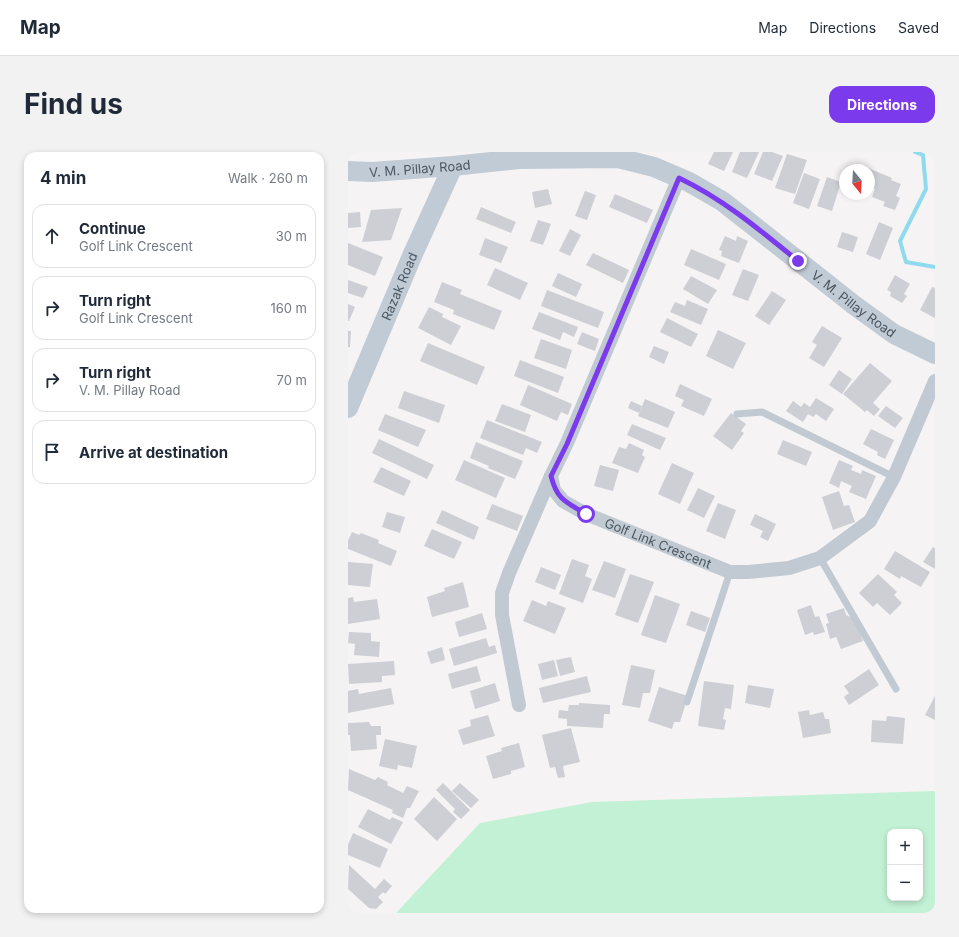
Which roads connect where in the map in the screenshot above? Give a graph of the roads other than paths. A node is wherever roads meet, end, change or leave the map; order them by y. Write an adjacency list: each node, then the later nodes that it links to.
1 (453, 166): 2 (main road, V. M. Pillay Road); 3 (main road, V. M. Pillay Road); 6 (main road, Razak Road)
2 (348, 171)
3 (679, 178): 4 (main road, V. M. Pillay Road); 8 (street)
4 (935, 354)
5 (935, 381): 9 (street, Golf Link Crescent)
6 (348, 408)
7 (737, 414): 9 (lane)
8 (551, 476): 11 (street, Golf Link Crescent); 14 (street)
9 (894, 477): 10 (street, Golf Link Crescent)
10 (820, 558): 11 (street, Golf Link Crescent); 12 (lane)
11 (730, 572): 13 (lane)
12 (896, 689)
13 (687, 702)
14 (518, 705)

